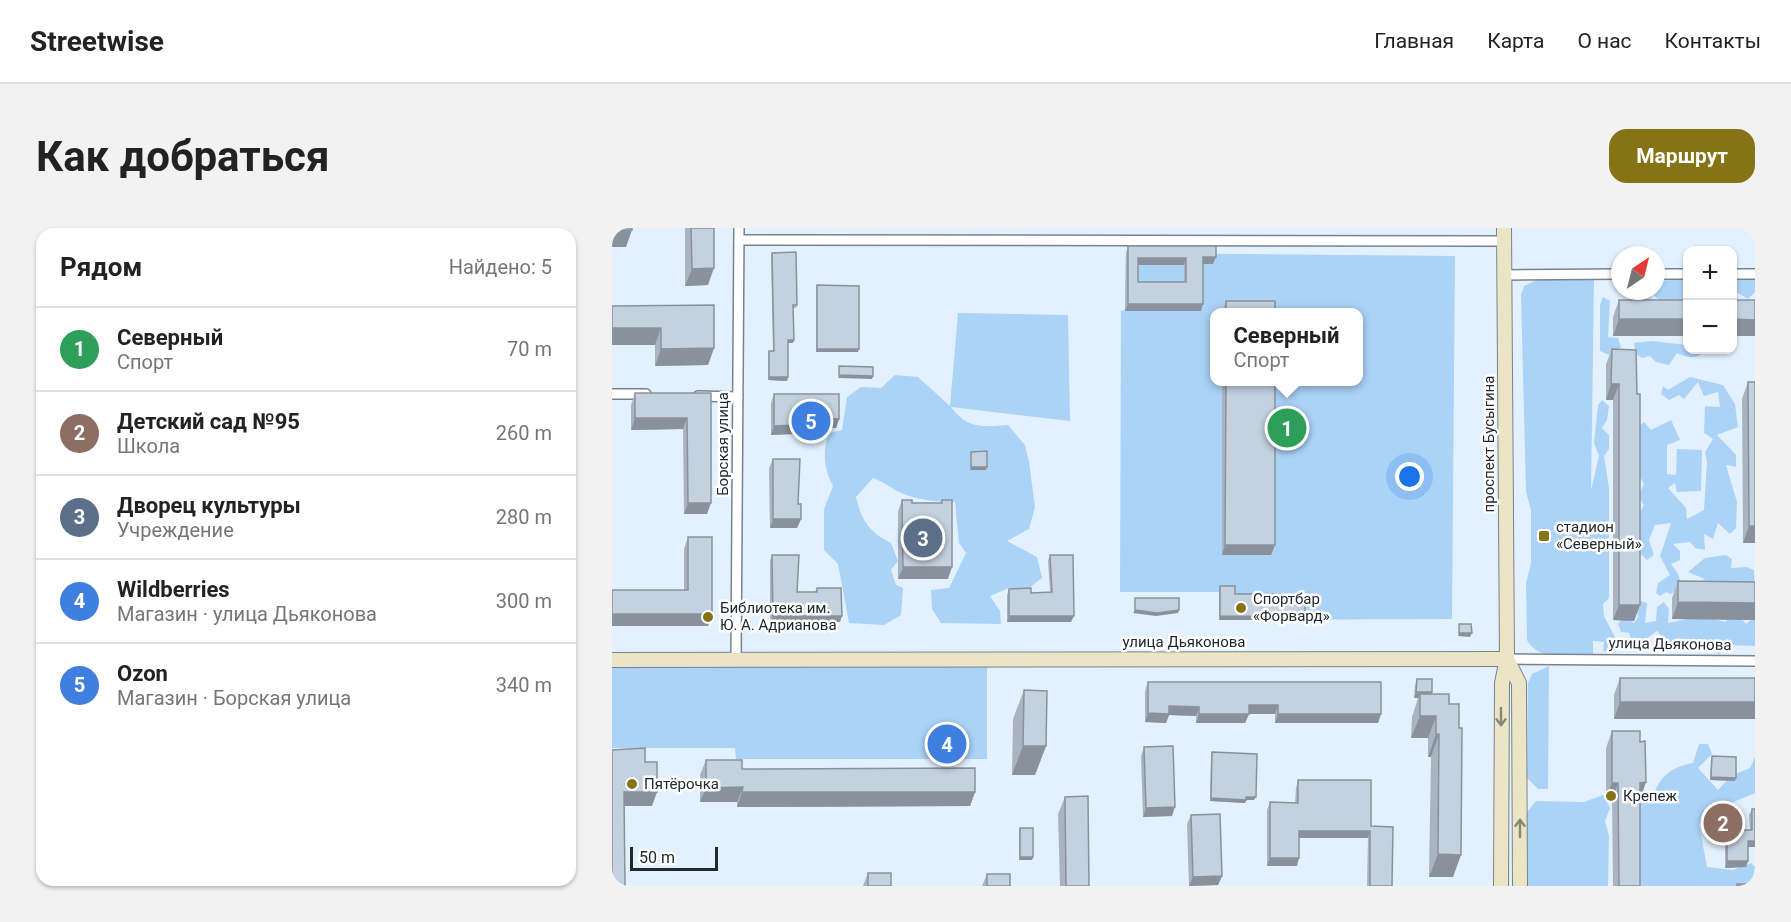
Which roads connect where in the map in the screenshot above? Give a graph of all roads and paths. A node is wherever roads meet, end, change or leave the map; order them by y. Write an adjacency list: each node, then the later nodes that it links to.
1 (739, 228): 3 (street, Борская улица)
2 (1504, 234): 3 (street); 9 (main road, проспект Бусыгина)
3 (739, 240): 13 (street, Борская улица)
4 (1611, 274): 9 (street)
5 (1665, 274): 6 (street)
6 (1683, 274)
7 (1737, 274): 8 (street)
8 (1755, 274)
9 (1504, 275): 14 (main road, проспект Бусыгина)
10 (612, 393): 11 (street)
11 (653, 394)
12 (686, 395): 13 (street)
13 (738, 396): 16 (street, Борская улица)
14 (1507, 659): 16 (main road, улица Дьяконова); 17 (street, улица Дьяконова); 18 (main road, проспект Бусыгина, one-way to 18); 19 (main road, проспект Бусыгина, one-way to 14)
15 (612, 660): 16 (main road, улица Дьяконова)
16 (736, 660)
17 (1755, 662)
18 (1501, 886)
19 (1520, 886)

